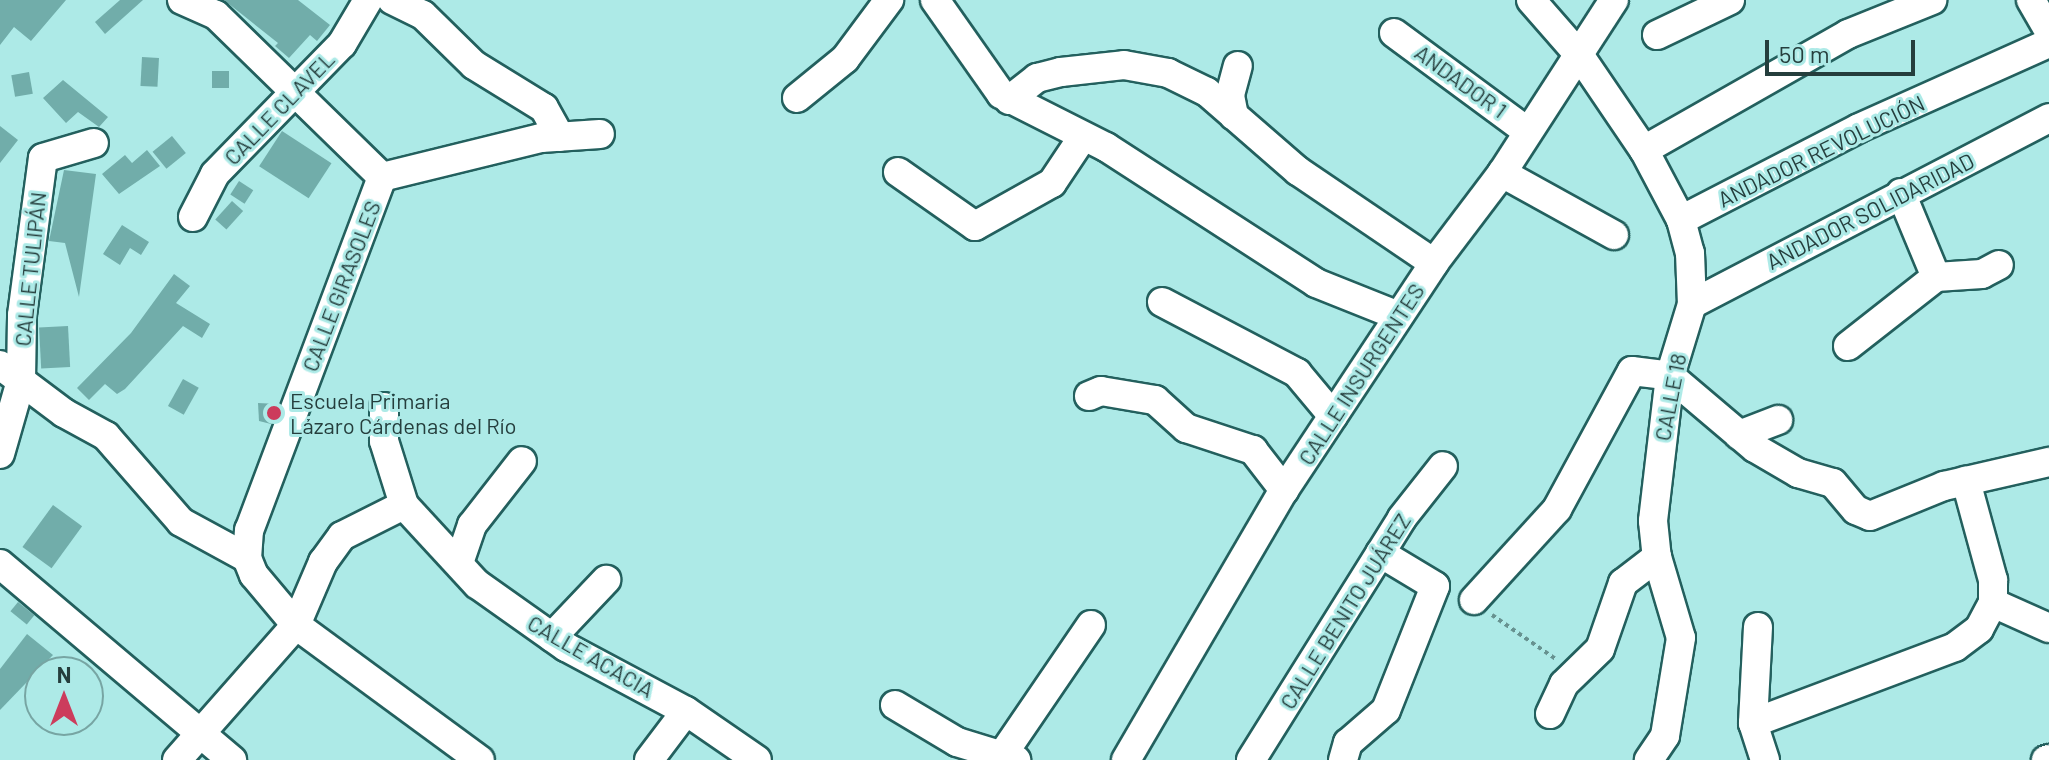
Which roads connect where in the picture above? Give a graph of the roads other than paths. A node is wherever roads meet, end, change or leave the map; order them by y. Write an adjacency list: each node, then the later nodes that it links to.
1 (182, 0): 17 (street, CALLE GIRASOLES)
2 (368, 0): 17 (street, CALLE CLAVEL)
3 (392, 0): 24 (street)
4 (889, 0): 18 (street)
5 (935, 0): 19 (street)
6 (1531, 0): 15 (street, CALLE 18)
7 (1614, 0): 15 (street, CALLE INSURGENTES)
8 (1730, 0): 13 (street)
9 (1932, 0): 27 (street)
10 (2031, 0): 11 (street)
11 (2049, 31)
12 (1394, 33): 22 (street, ANDADOR 1)
13 (1657, 35)
14 (2049, 43): 33 (street, ANDADOR REVOLUCIÓN)
15 (1580, 56): 22 (street, CALLE INSURGENTES); 27 (street, CALLE 18)
16 (1238, 66): 20 (street)
17 (296, 91): 30 (street, CALLE GIRASOLES); 32 (street, CALLE CLAVEL)
18 (797, 98)
19 (1009, 100): 20 (street); 25 (street)
20 (1234, 116): 35 (street)
21 (2049, 118): 31 (street, ANDADOR SOLIDARIDAD)
22 (1527, 131): 29 (street, CALLE INSURGENTES)
23 (600, 134): 24 (street)
24 (560, 137): 30 (street)
25 (1082, 138): 28 (street); 40 (street)
26 (94, 143): 42 (street, CALLE TULIPÁN)
27 (1644, 150): 33 (street, CALLE 18)
28 (898, 172)
29 (1502, 173): 34 (street); 35 (street, CALLE INSURGENTES)
30 (382, 177): 58 (street, CALLE GIRASOLES)
31 (1901, 193): 37 (street); 39 (street, ANDADOR SOLIDARIDAD)
32 (193, 217)
33 (1681, 220): 39 (street, CALLE 18)
34 (1614, 235)
35 (1434, 263): 40 (street, CALLE INSURGENTES)
36 (1999, 265): 37 (street)
37 (1936, 277): 41 (street)
38 (1162, 302): 46 (street)
39 (1692, 304): 43 (street, CALLE 18)
40 (1399, 316): 46 (street, CALLE INSURGENTES)
41 (1848, 346)
42 (10, 373): 49 (street); 58 (street)
43 (1670, 376): 48 (street); 57 (street, CALLE 18); 62 (street)
44 (1089, 396): 54 (street)
45 (384, 407): 55 (street)
46 (1333, 416): 54 (street, CALLE INSURGENTES)
47 (1778, 420): 48 (street)
48 (1739, 435): 53 (street)
49 (0, 454)
50 (522, 461): 59 (street)
51 (2049, 462): 53 (street)
52 (1443, 466): 56 (street, CALLE BENITO JUÁREZ)
53 (1966, 481): 63 (street)
54 (1284, 490): 80 (street, CALLE INSURGENTES)
55 (404, 505): 59 (street, CALLE ACACIA); 64 (street)
56 (1380, 553): 81 (street, CALLE BENITO JUÁREZ); 82 (street)
57 (1657, 557): 71 (street); 83 (street, CALLE 18)
58 (247, 558): 64 (street)
59 (459, 563): 68 (street, CALLE ACACIA)
60 (0, 564): 73 (street)
61 (606, 580): 68 (street)
62 (1474, 600)
63 (1993, 603): 67 (street); 72 (street)
64 (296, 625): 73 (street); 77 (street)
65 (1091, 625): 74 (street)
66 (1758, 627): 72 (street)
67 (2049, 628)
68 (552, 637): 70 (street, CALLE ACACIA)
69 (895, 705): 74 (street)
70 (686, 711): 78 (street); 79 (street, CALLE ACACIA)
71 (1550, 714)
72 (1753, 723): 84 (street)
73 (200, 735): 75 (street); 76 (street)
74 (1009, 757)
75 (177, 760)
76 (232, 760)
77 (480, 760)
78 (649, 760)
79 (757, 760)
80 (1126, 760)
81 (1251, 760)
82 (1343, 760)
83 (1649, 760)
84 (1765, 760)

